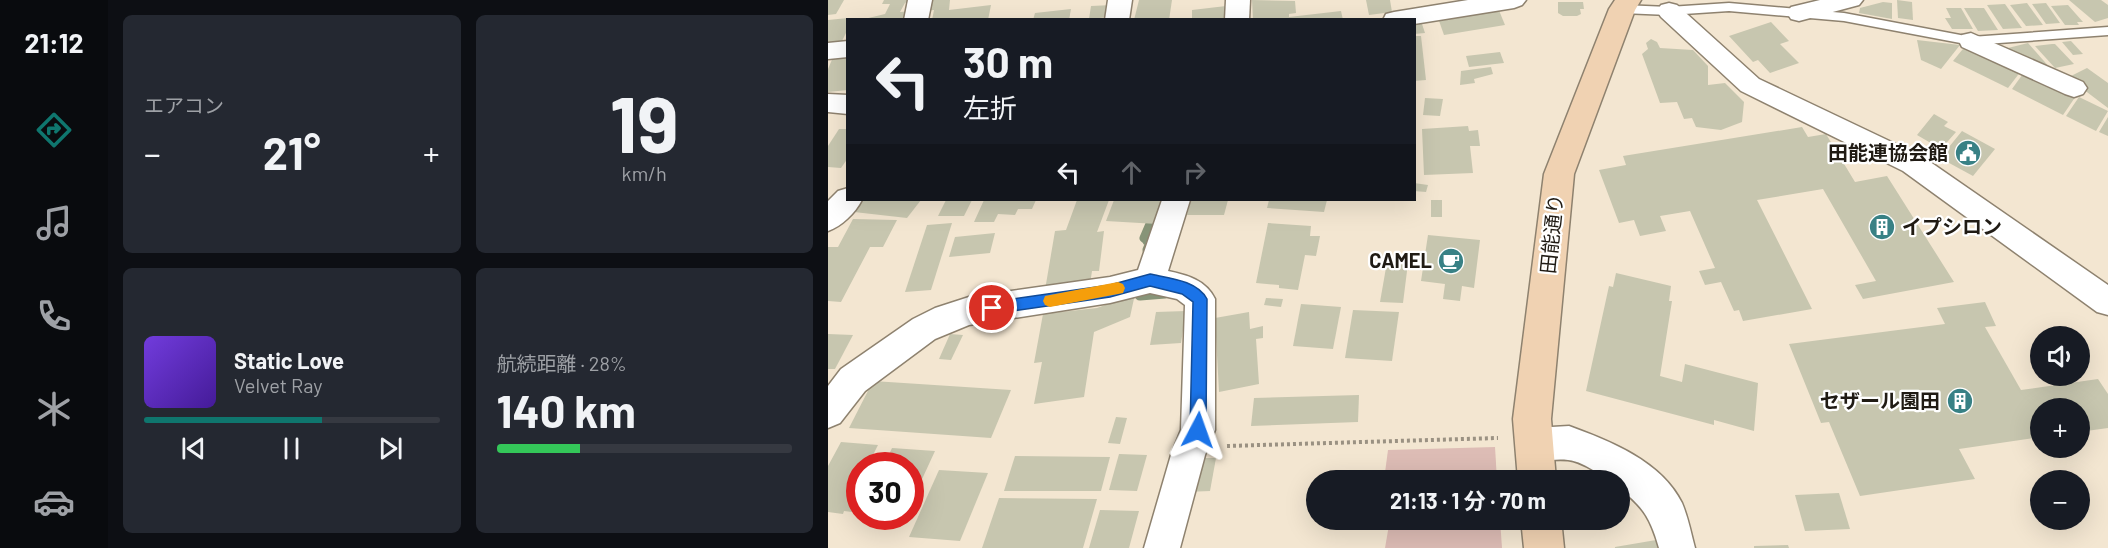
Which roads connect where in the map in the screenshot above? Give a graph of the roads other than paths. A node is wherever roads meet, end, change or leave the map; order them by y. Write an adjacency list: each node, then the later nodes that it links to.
1 (920, 0): 9 (street)
2 (1120, 0): 10 (street)
3 (1238, 0): 11 (street)
4 (1514, 0): 12 (street)
5 (1851, 0): 8 (street)
6 (1623, 3): 7 (lane); 27 (street, 田能通り)
7 (1669, 11): 8 (lane); 24 (street)
8 (1799, 13): 14 (lane)
9 (916, 18)
10 (1117, 18)
11 (1237, 18)
12 (1406, 18)
13 (2108, 31): 14 (lane)
14 (1971, 41): 17 (street)
15 (846, 49): 16 (street)
16 (828, 51)
17 (2074, 88)
18 (828, 103): 19 (street)
19 (846, 105)
20 (846, 201): 22 (street)
21 (1176, 201): 23 (street)
22 (828, 219)
23 (1150, 280): 25 (street); 30 (street)
24 (2108, 302)
25 (841, 380): 26 (street)
26 (828, 412)
27 (1521, 442): 28 (street, 田能通り); 32 (street)
28 (1533, 470)
29 (1542, 530): 31 (street)
30 (1162, 548)
31 (1544, 548)
32 (1677, 548)

